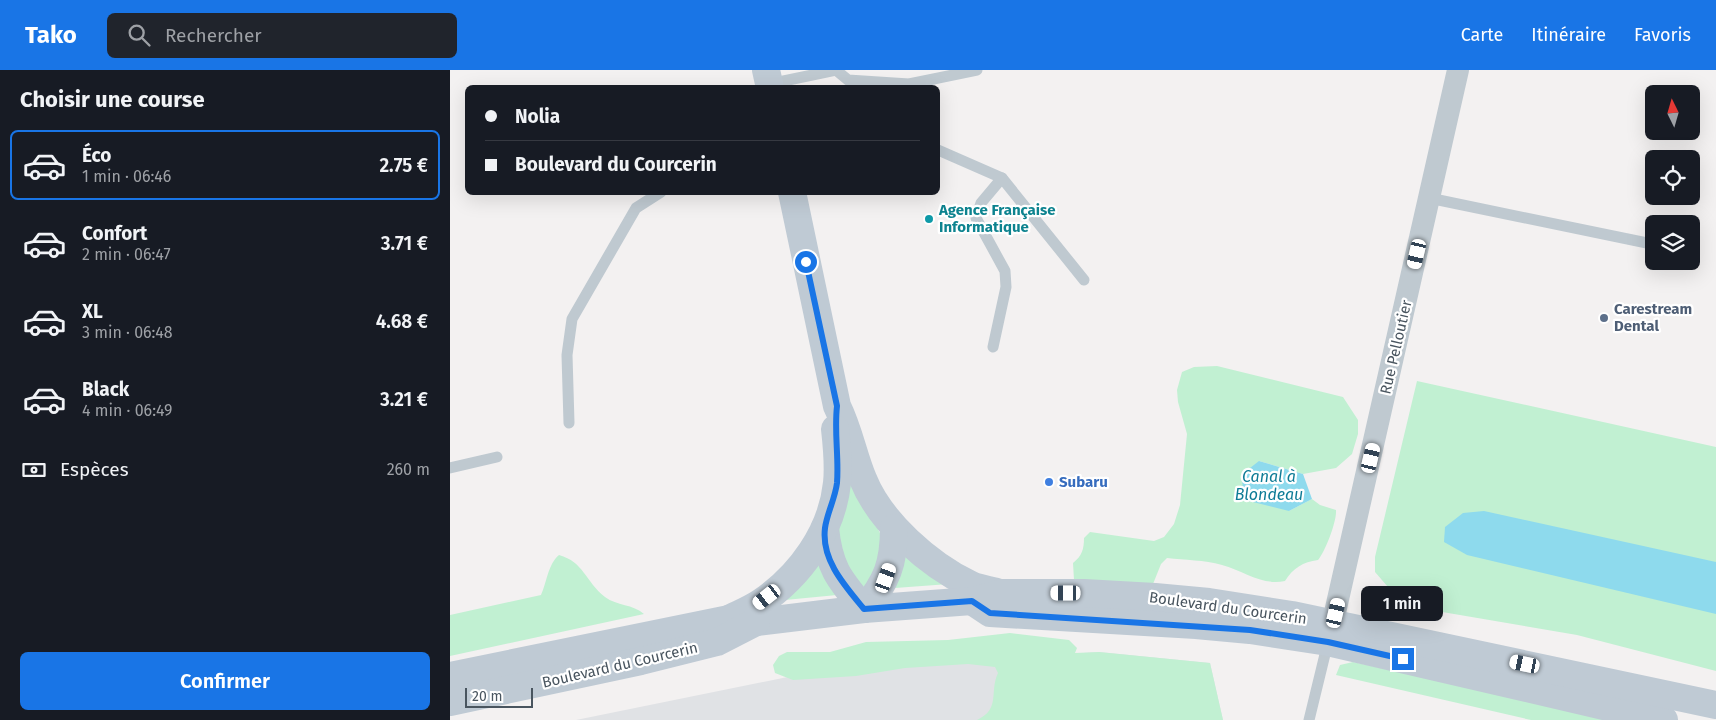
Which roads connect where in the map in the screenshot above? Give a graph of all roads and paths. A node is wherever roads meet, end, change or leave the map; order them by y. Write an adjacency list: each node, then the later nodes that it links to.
1 (836, 70): 2 (lane); 4 (lane)
2 (977, 70)
3 (1458, 70): 9 (street, Rue Pelloutier)
4 (768, 80)
5 (940, 151): 6 (lane)
6 (1002, 178): 11 (lane); 12 (lane)
7 (656, 195): 14 (lane)
8 (793, 195): 13 (main road)
9 (1429, 198): 10 (lane); 24 (street, Rue Pelloutier)
10 (1645, 243)
11 (1084, 280)
12 (993, 347)
13 (837, 406): 17 (main road); 18 (main road)
14 (569, 423)
15 (497, 458): 16 (lane)
16 (450, 468)
17 (825, 528): 21 (main road); 22 (main road)
18 (894, 528): 19 (main road); 21 (main road)
19 (1002, 593): 20 (main road, Boulevard du Courcerin); 24 (main road, Boulevard du Courcerin)
20 (972, 601): 21 (main road, Boulevard du Courcerin); 24 (main road, Boulevard du Courcerin)
21 (864, 609): 23 (main road, Boulevard du Courcerin)
22 (729, 619): 23 (main road, Boulevard du Courcerin); 25 (main road, Boulevard du Courcerin)
23 (756, 622): 26 (main road, Boulevard du Courcerin)
24 (1331, 633): 27 (main road, Boulevard du Courcerin); 28 (lane); 29 (main road, Boulevard du Courcerin)
25 (450, 676)
26 (450, 702)
27 (1716, 705)
28 (1309, 720)
29 (1664, 720)

